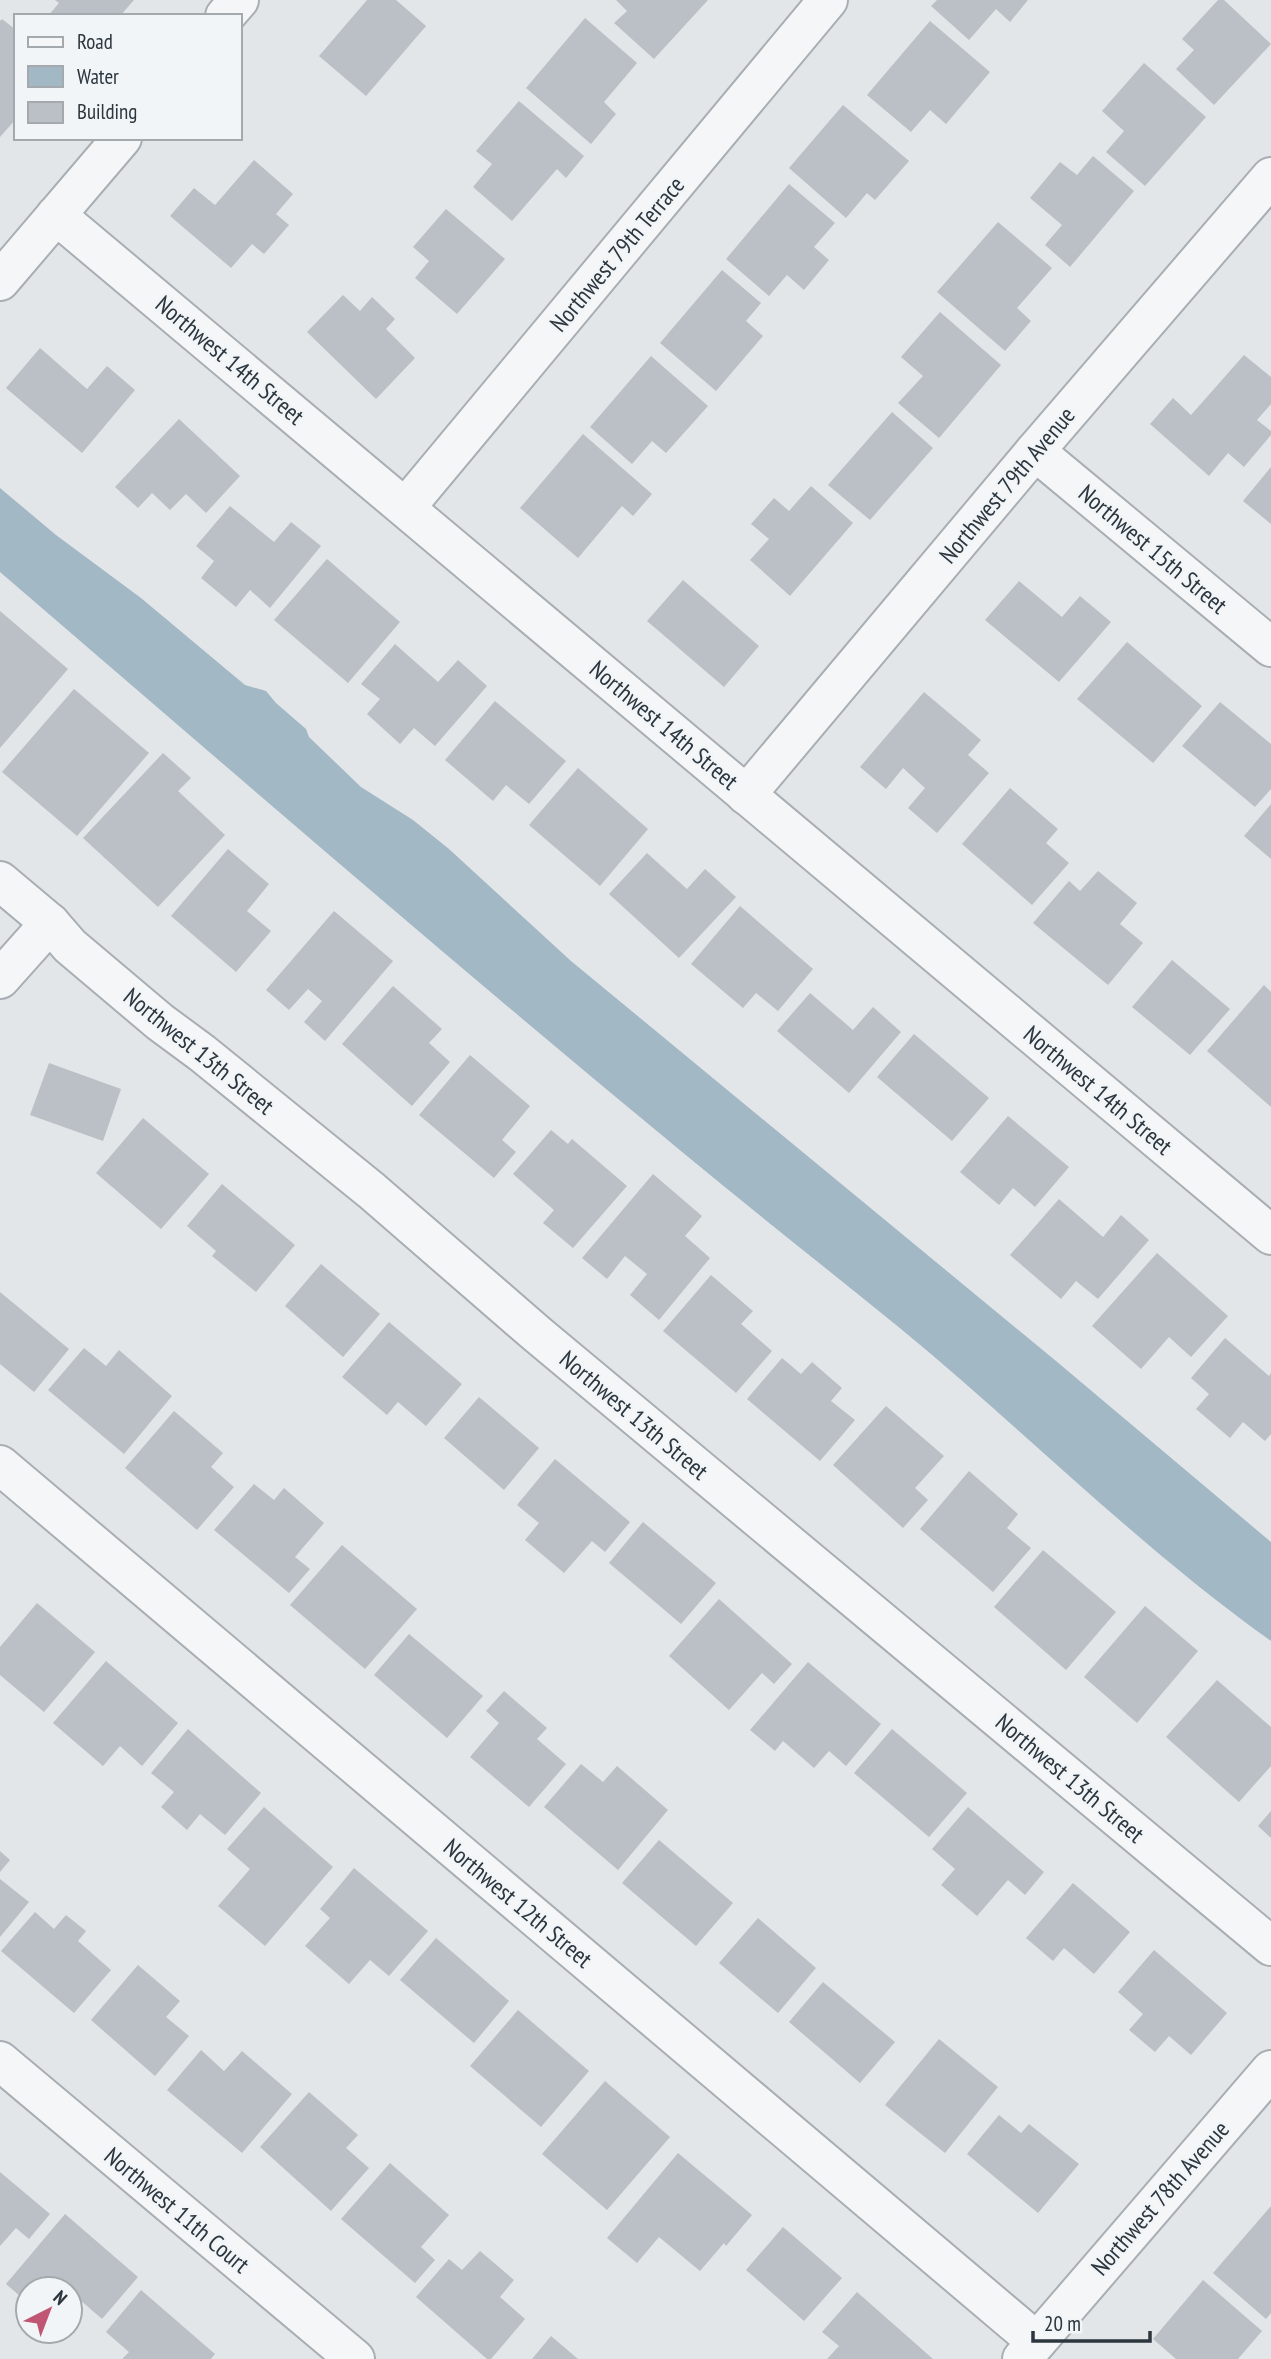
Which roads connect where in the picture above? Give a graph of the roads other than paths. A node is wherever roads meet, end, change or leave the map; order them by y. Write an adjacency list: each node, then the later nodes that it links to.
1 (239, 0): 3 (street)
2 (828, 0): 9 (street, Northwest 79th Terrace)
3 (227, 14)
4 (120, 140): 6 (street)
5 (1271, 177): 8 (street, Northwest 79th Avenue)
6 (56, 215): 7 (street); 9 (street, Northwest 14th Street)
7 (0, 281)
8 (1035, 451): 10 (street, Northwest 15th Street); 11 (street, Northwest 79th Avenue)
9 (406, 507): 11 (street, Northwest 14th Street)
10 (1271, 647)
11 (747, 796): 15 (street, Northwest 14th Street)
12 (0, 881): 13 (street, Northwest 13th Street)
13 (50, 923): 14 (street); 17 (street, Northwest 13th Street)
14 (0, 979)
15 (1271, 1235)
16 (0, 1465): 20 (street, Northwest 12th Street)
17 (1271, 1946)
18 (0, 2061): 21 (street, Northwest 11th Court)
19 (1271, 2070): 20 (street, Northwest 78th Avenue)
20 (1029, 2350)
21 (355, 2359)

